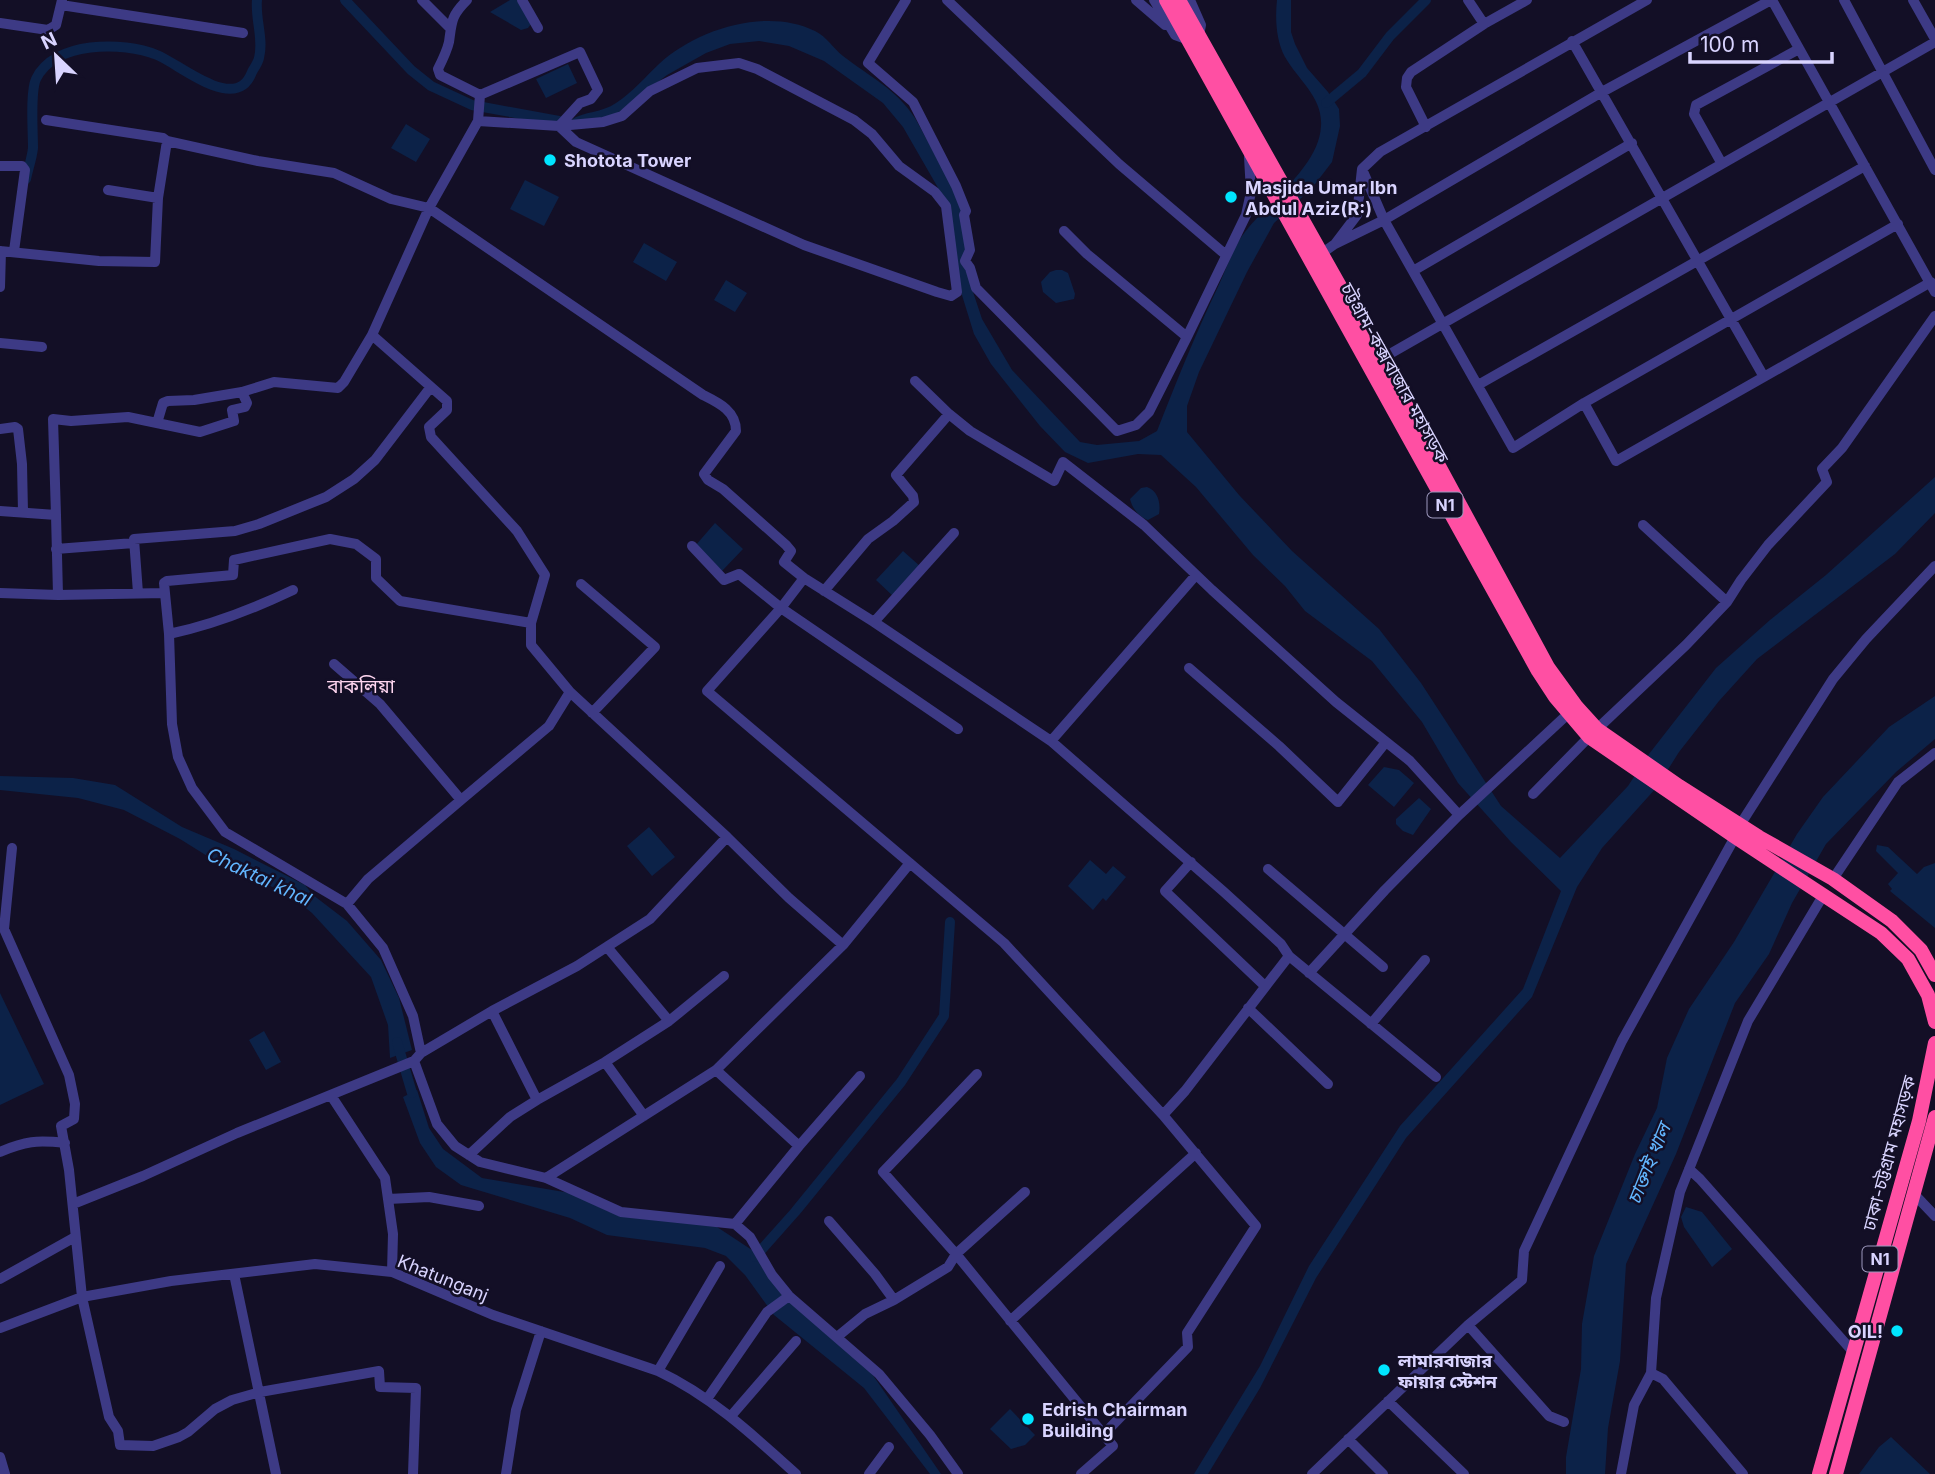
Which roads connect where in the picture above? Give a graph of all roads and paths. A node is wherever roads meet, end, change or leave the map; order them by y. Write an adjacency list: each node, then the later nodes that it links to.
1 (422, 0): 20 (street)
2 (467, 0): 20 (street)
3 (522, 0): 21 (street)
4 (906, 0): 65 (street)
5 (947, 0): 56 (street)
6 (1136, 0): 23 (street)
7 (1154, 0): 23 (street)
8 (1167, 0): 23 (highway, চট্টগ্রাম-কক্সবাজার মহাসড়ক / N1)
9 (1179, 0): 23 (highway, চট্টগ্রাম-কক্সবাজার মহাসড়ক / N1)
10 (1189, 0): 23 (street)
11 (1468, 0): 19 (street)
12 (1527, 0): 19 (street)
13 (1647, 0): 25 (street)
14 (1771, 0): 26 (street); 28 (street)
15 (1844, 0): 27 (street)
16 (1913, 0): 24 (street)
17 (61, 2): 18 (street); 22 (street)
18 (0, 23)
19 (1484, 24): 34 (street)
20 (449, 27): 29 (street)
21 (538, 28)
22 (243, 33)
23 (1188, 36): 36 (highway, চট্টগ্রাম-কক্সবাজার মহাসড়ক / N1); 38 (highway, চট্টগ্রাম-কক্সবাজার মহাসড়ক / N1)
24 (1935, 40): 27 (street)
25 (1572, 41): 28 (street); 34 (street)
26 (1799, 49): 30 (street); 39 (street)
27 (1883, 72): 30 (street); 43 (street)
28 (1602, 92): 37 (street); 48 (street)
29 (480, 95): 32 (street); 33 (street)
30 (1829, 103): 39 (street); 41 (street)
31 (46, 120): 35 (street)
32 (478, 121): 33 (street); 47 (street)
33 (559, 126): 33 (street)
34 (1426, 127): 42 (street)
35 (167, 141): 46 (street); 47 (street)
36 (1247, 142): 38 (highway, চট্টগ্রাম-কক্সবাজার মহাসড়ক / N1); 56 (street)
37 (1632, 143): 45 (street); 58 (street)
38 (1264, 162): 51 (highway, চট্টগ্রাম-কক্সবাজার মহাসড়ক / N1)
39 (1722, 164): 45 (street)
40 (0, 166): 54 (street)
41 (1865, 166): 49 (street); 57 (street)
42 (1362, 169): 48 (street); 52 (street)
43 (1935, 170)
44 (108, 190): 46 (street)
45 (1663, 197): 57 (street); 63 (street)
46 (158, 198): 54 (street)
47 (429, 208): 64 (street); 89 (street)
48 (1384, 220): 52 (street); 58 (street)
49 (1898, 224): 59 (street); 62 (street)
50 (1064, 231): 65 (street)
51 (1303, 234): 55 (highway, চট্টগ্রাম-কক্সবাজার মহাসড়ক / N1); 78 (highway, চট্টগ্রাম-কক্সবাজার মহাসড়ক / N1)
52 (1335, 244): 55 (street)
53 (1, 251): 54 (street); 60 (street)
54 (14, 251)
55 (1322, 253): 68 (highway, চট্টগ্রাম-কক্সবাজার মহাসড়ক / N1)
56 (1226, 255): 65 (street)
57 (1699, 260): 62 (street); 71 (street)
58 (1413, 271): 63 (street)
59 (1933, 287): 69 (street)
60 (0, 288)
61 (1935, 316): 97 (street)
62 (1731, 318): 69 (street); 74 (street)
63 (1443, 324): 68 (street); 71 (street)
64 (372, 335): 72 (street); 73 (street)
65 (1187, 337)
66 (0, 343): 67 (street)
67 (42, 347)
68 (1381, 359): 78 (highway, চট্টগ্রাম-কক্সবাজার মহাসড়ক / N1)
69 (1764, 377): 74 (street)
70 (915, 381): 75 (street)
71 (1478, 385): 74 (street)
72 (430, 388): 84 (street); 100 (street)
73 (242, 392): 76 (street); 76 (street)
74 (1584, 403)
75 (949, 414): 88 (street); 92 (street)
76 (157, 423): 81 (street)
77 (0, 429): 80 (street)
78 (1454, 507): 106 (highway, চট্টগ্রাম-কক্সবাজার মহাসড়ক / N1); 108 (highway, চট্টগ্রাম-কক্সবাজার মহাসড়ক / N1)
79 (0, 511): 80 (street)
80 (23, 512): 81 (street)
81 (56, 515): 86 (street)
82 (1643, 525): 97 (street)
83 (954, 533): 99 (street)
84 (134, 543): 86 (street); 94 (street)
85 (692, 546): 98 (street)
86 (56, 549): 96 (street)
87 (1935, 566): 115 (street)
88 (1196, 575): 109 (street); 110 (street)
89 (804, 578): 92 (street); 98 (street)
90 (581, 584): 105 (street)
91 (293, 590): 101 (street)
92 (824, 591): 99 (street)
93 (0, 593): 96 (street)
94 (138, 593): 95 (street); 96 (street)
95 (165, 593): 100 (street); 101 (street)
96 (58, 595)
97 (1727, 602): 108 (street)
98 (781, 608): 107 (street); 120 (street)
99 (874, 622): 109 (street)
100 (531, 623): 104 (street)
101 (169, 634): 124 (street)
102 (334, 664): 113 (street)
103 (1188, 668): 110 (street)
104 (570, 692): 105 (street); 113 (street)
105 (592, 713): 116 (street)
106 (1569, 713): 108 (highway, চট্টগ্রাম-কক্সবাজার মহাসড়ক / N1); 114 (street)
107 (958, 729)
108 (1593, 733): 112 (street); 115 (highway, চট্টগ্রাম-কক্সবাজার মহাসড়ক / N1)
109 (1051, 741): 119 (street)
110 (1386, 742): 114 (street)
111 (1935, 753): 122 (street)
112 (1533, 794)
113 (461, 800): 124 (street)
114 (1459, 815): 125 (street)
115 (1737, 831): 117 (highway, চট্টগ্রাম-কক্সবাজার মহাসড়ক / N1); 180 (street)
116 (727, 836): 126 (street); 127 (street)
117 (1756, 842): 122 (highway, চট্টগ্রাম-কক্সবাজার মহাসড়ক / N1); 123 (highway, চট্টগ্রাম-কক্সবাজার মহাসড়ক / N1)
118 (12, 848): 153 (street)
119 (1191, 862): 128 (street); 134 (street)
120 (910, 863): 126 (street); 150 (street)
121 (1268, 869): 125 (street)
122 (1831, 877): 132 (highway, N1)
123 (1821, 892): 138 (highway, N1); 159 (street)
124 (347, 904): 141 (street)
125 (1344, 935): 130 (street); 131 (street)
126 (843, 945): 143 (street)
127 (607, 947): 136 (street); 137 (street)
128 (1289, 956): 131 (street); 134 (street)
129 (1424, 960): 139 (street)
130 (1383, 967)
131 (1309, 973): 139 (street)
132 (1935, 975)
133 (724, 976): 137 (street)
134 (1265, 986): 135 (street)
135 (1248, 1008): 147 (street); 150 (street)
136 (492, 1011): 141 (street); 149 (street)
137 (669, 1021): 142 (street)
138 (1935, 1022)
139 (1371, 1024): 146 (street)
140 (1935, 1043): 158 (highway, ঢাকা-চট্টগ্রাম মহাসড়ক / N1)
141 (414, 1060): 148 (street); 157 (street)
142 (605, 1062): 149 (street); 151 (street)
143 (716, 1070): 151 (street); 154 (street)
144 (977, 1074): 171 (street)
145 (860, 1076): 154 (street)
146 (1436, 1077)
147 (1328, 1084)
148 (332, 1097): 164 (street); 165 (street)
149 (537, 1100): 157 (street)
150 (1163, 1115): 156 (street)
151 (644, 1116): 161 (street)
152 (1934, 1124): 160 (highway, ঢাকা-চট্টগ্রাম মহাসড়ক / N1)
153 (65, 1143): 155 (street); 165 (street)
154 (799, 1146): 169 (street)
155 (0, 1152)
156 (1196, 1153): 179 (street); 193 (street)
157 (469, 1155): 161 (street)
158 (1905, 1166): 160 (highway); 185 (highway, ঢাকা-চট্টগ্রাম মহাসড়ক / N1)
159 (1689, 1169): 185 (street); 187 (street)
160 (1922, 1172): 163 (highway, ঢাকা-চট্টগ্রাম মহাসড়ক / N1)
161 (546, 1178): 169 (street)
162 (1025, 1192): 171 (street)
163 (1915, 1195): 167 (street); 211 (highway, ঢাকা-চট্টগ্রাম মহাসড়ক / N1)
164 (388, 1199): 166 (street); 173 (street)
165 (73, 1204): 170 (street)
166 (479, 1206)
167 (1935, 1216)
168 (829, 1222): 178 (street)
169 (735, 1224): 176 (street)
170 (75, 1237): 175 (street); 177 (street)
171 (956, 1254): 178 (street); 179 (street)
172 (720, 1266): 186 (street)
173 (392, 1272): 174 (street, Khatunganj); 182 (street, Khatunganj)
174 (233, 1274): 177 (street, Khatunganj); 188 (street)
175 (0, 1279)
176 (789, 1296): 183 (street); 189 (street)
177 (82, 1297): 181 (street, Khatunganj); 188 (street)
178 (894, 1300): 183 (street)
179 (1010, 1321): 193 (street)
180 (1468, 1325): 190 (street); 192 (street)
181 (0, 1328)
182 (541, 1331): 186 (street, Khatunganj); 201 (street)
183 (837, 1337): 204 (street)
184 (796, 1341): 191 (street)
185 (1854, 1353): 210 (highway, ঢাকা-চট্টগ্রাম মহাসড়ক / N1)
186 (658, 1371): 189 (street, Khatunganj)
187 (1651, 1373): 208 (street); 209 (street)
188 (260, 1392): 199 (street); 200 (street)
189 (707, 1399): 191 (street, Khatunganj)
190 (1388, 1401): 194 (street); 207 (street)
191 (731, 1416): 202 (street, Khatunganj)
192 (1564, 1422)
193 (1104, 1434): 205 (street)
194 (1348, 1439): 197 (street); 206 (street)
195 (889, 1447): 203 (street)
196 (0, 1457): 198 (street)
197 (1317, 1472)
198 (5, 1474)
199 (276, 1474)
200 (413, 1474)
201 (506, 1474)
202 (796, 1474)
203 (869, 1474)
204 (958, 1474)
205 (1082, 1474)
206 (1383, 1474)
207 (1464, 1474)
208 (1621, 1474)
209 (1743, 1474)
210 (1819, 1474)
211 (1836, 1474)

